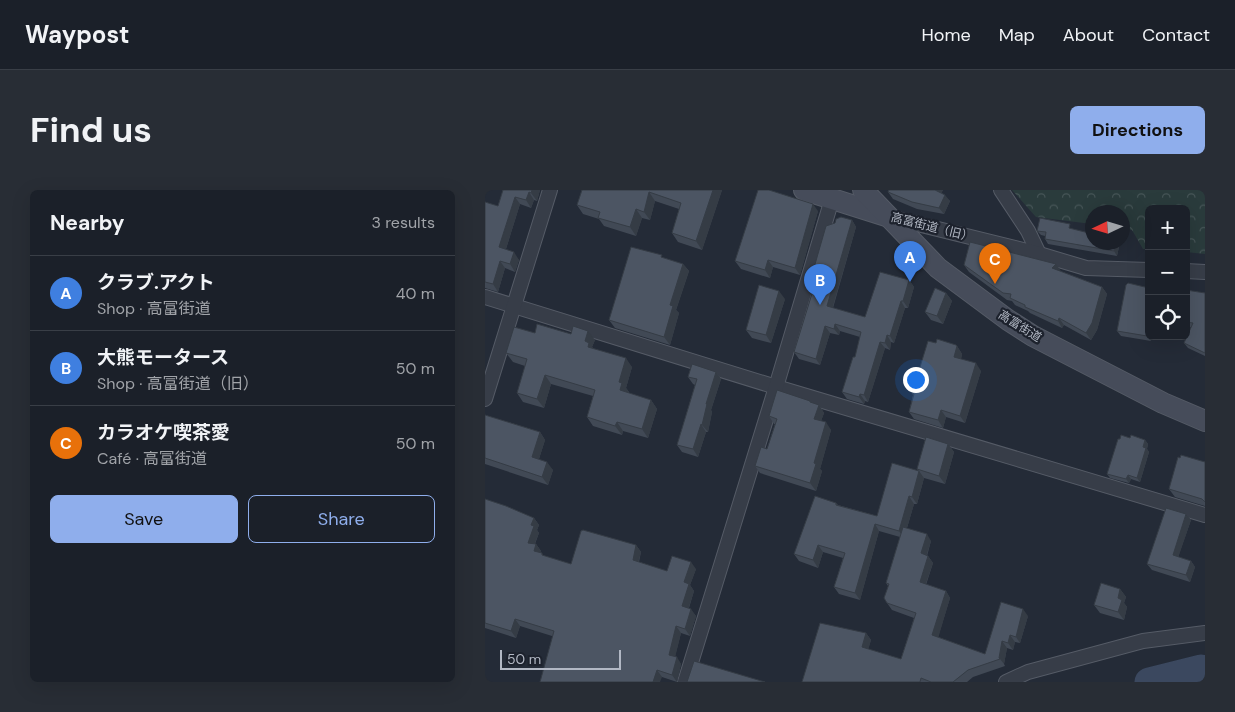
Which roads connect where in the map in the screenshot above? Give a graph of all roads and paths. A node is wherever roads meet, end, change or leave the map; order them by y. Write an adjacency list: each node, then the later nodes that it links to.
1 (550, 190): 12 (street)
2 (804, 190): 5 (street, 高富街道（旧）)
3 (863, 190): 6 (street, 高富街道)
4 (1001, 190): 7 (street)
5 (832, 199): 6 (street, 高富街道（旧）); 13 (street)
6 (886, 216): 7 (street, 高富街道（旧）); 15 (street, 高富街道)
7 (1039, 254): 8 (street, 高富街道（旧）)
8 (1145, 270)
9 (1190, 271): 10 (street)
10 (1205, 272)
11 (485, 297): 12 (street)
12 (514, 306): 13 (street); 14 (street)
13 (776, 387): 16 (street); 18 (street)
14 (485, 398)
15 (1205, 421)
16 (1205, 515)
17 (1205, 633): 19 (street)
18 (685, 682)
19 (1006, 682)

